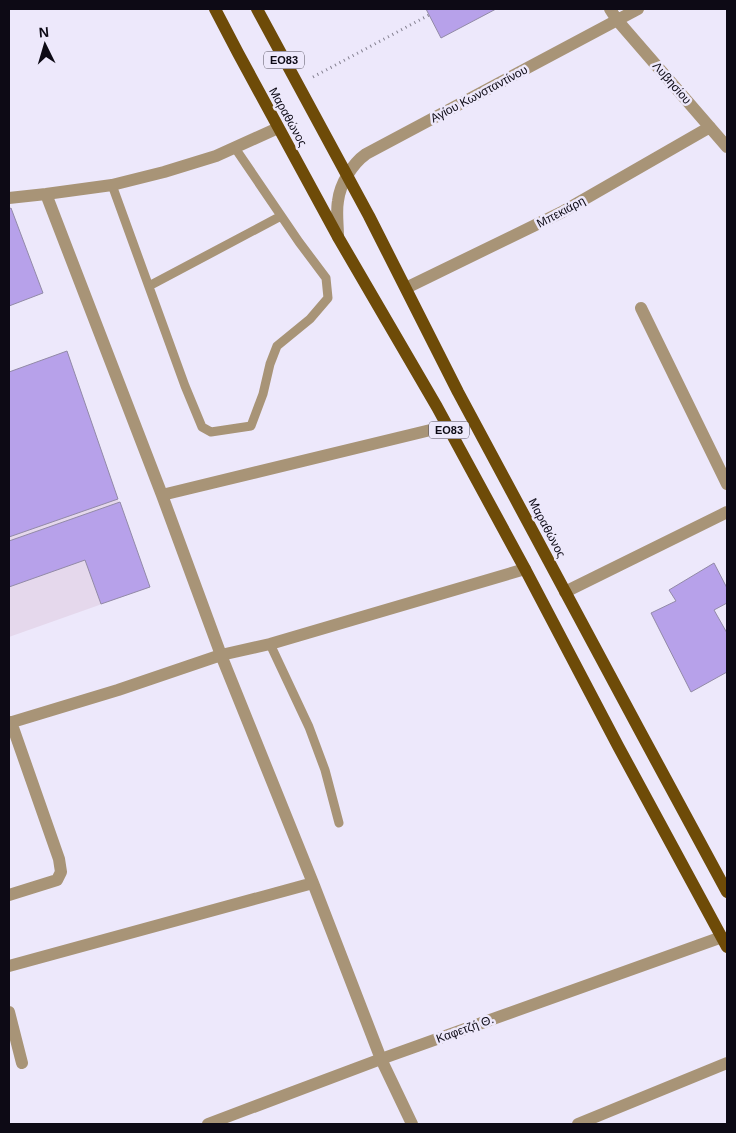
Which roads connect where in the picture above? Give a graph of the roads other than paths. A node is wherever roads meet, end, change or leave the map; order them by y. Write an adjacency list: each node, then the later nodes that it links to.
1 (215, 9): 7 (main road, Μαραθώνος / ΕΟ83)
2 (256, 9): 10 (main road, Μαραθώνος / ΕΟ83)
3 (610, 9): 5 (street, Λυβησίου)
4 (638, 9): 5 (street, Αγίου Κωνσταντίνου)
5 (617, 20): 6 (street, Λυβησίου); 10 (street, Αγίου Κωνσταντίνου)
6 (710, 127): 8 (street, Λυβησίου); 17 (street, Μπεκιάρη)
7 (278, 128): 9 (street); 15 (main road, Μαραθώνος / ΕΟ83)
8 (727, 147)
9 (235, 148): 11 (street); 14 (lane)
10 (347, 175): 15 (street, Μαραθώνος); 17 (main road, Μαραθώνος / ΕΟ83)
11 (112, 185): 12 (street); 16 (lane)
12 (46, 194): 13 (street); 21 (street)
13 (9, 198)
14 (281, 216): 16 (lane); 16 (lane)
15 (338, 237): 19 (main road, Μαραθώνος / ΕΟ83)
16 (149, 286)
17 (406, 288): 24 (main road, Μαραθώνος / ΕΟ83)
18 (641, 308): 20 (street)
19 (447, 426): 21 (street); 23 (main road, Μαραθώνος / ΕΟ83)
20 (727, 484)
21 (162, 495): 26 (street)
22 (727, 512): 24 (street)
23 (525, 569): 25 (street); 32 (main road, Μαραθώνος / ΕΟ83)
24 (565, 592): 30 (main road, Μαραθώνος / ΕΟ83)
25 (270, 644): 26 (street); 28 (lane)
26 (221, 655): 27 (street); 29 (street)
27 (10, 722): 31 (street)
28 (339, 823)
29 (313, 884): 33 (street); 35 (street)
30 (727, 892)
31 (9, 895)
32 (725, 942): 35 (street, Καφετζή Θ.)
33 (9, 966)
34 (9, 1012): 37 (street)
35 (382, 1059): 38 (street, Καφετζή Θ.); 39 (street)
36 (727, 1062): 40 (street)
37 (22, 1063)
38 (208, 1124)
39 (412, 1124)
40 (578, 1124)

